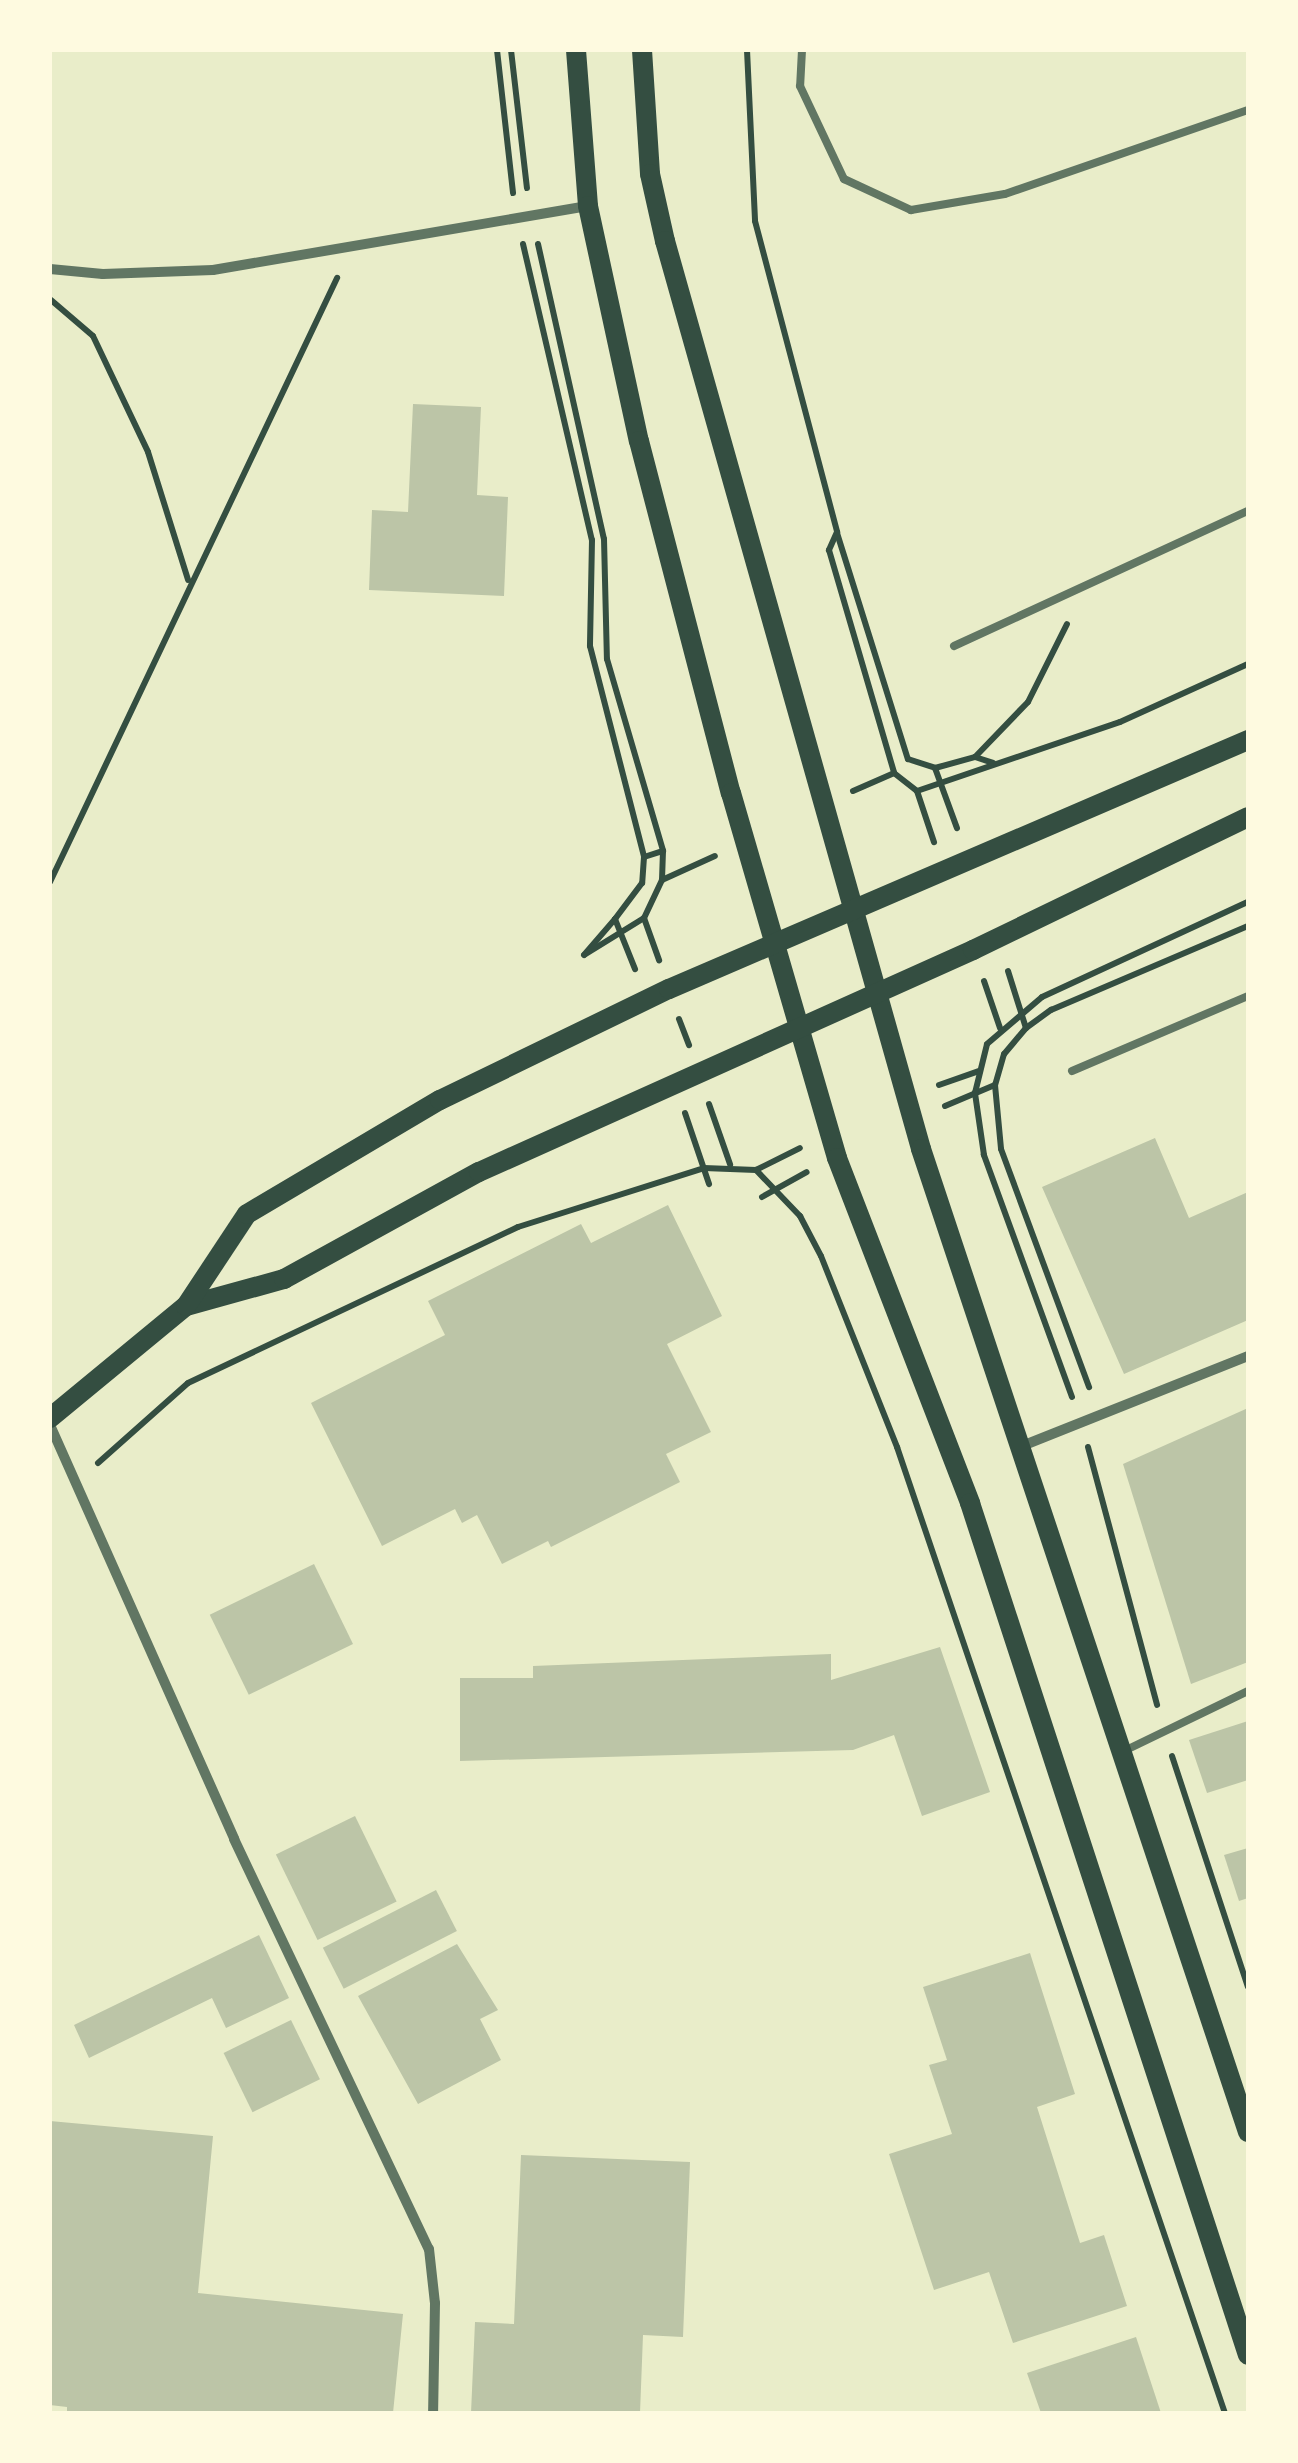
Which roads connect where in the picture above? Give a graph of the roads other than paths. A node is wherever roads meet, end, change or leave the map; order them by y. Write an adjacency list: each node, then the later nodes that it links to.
1 (576, 50): 5 (main road)
2 (642, 50): 11 (main road)
3 (802, 50): 4 (lane)
4 (1248, 110)
5 (588, 206): 6 (street); 12 (main road)
6 (50, 269)
7 (1248, 511): 8 (lane)
8 (954, 646)
9 (1248, 740): 11 (main road)
10 (1248, 817): 13 (main road)
11 (854, 907): 12 (main road); 13 (main road)
12 (774, 942): 15 (main road); 17 (main road)
13 (877, 992): 15 (main road); 20 (main road)
14 (1248, 996): 16 (lane)
15 (800, 1027): 17 (main road); 24 (main road)
16 (1072, 1071)
17 (186, 1306): 19 (main road)
18 (1248, 1356): 20 (street)
19 (50, 1422): 25 (street)
20 (1022, 1446): 22 (main road)
21 (1248, 1691): 22 (lane)
22 (1124, 1751): 23 (main road)
23 (1248, 2132)
24 (1248, 2355)
25 (433, 2413)

